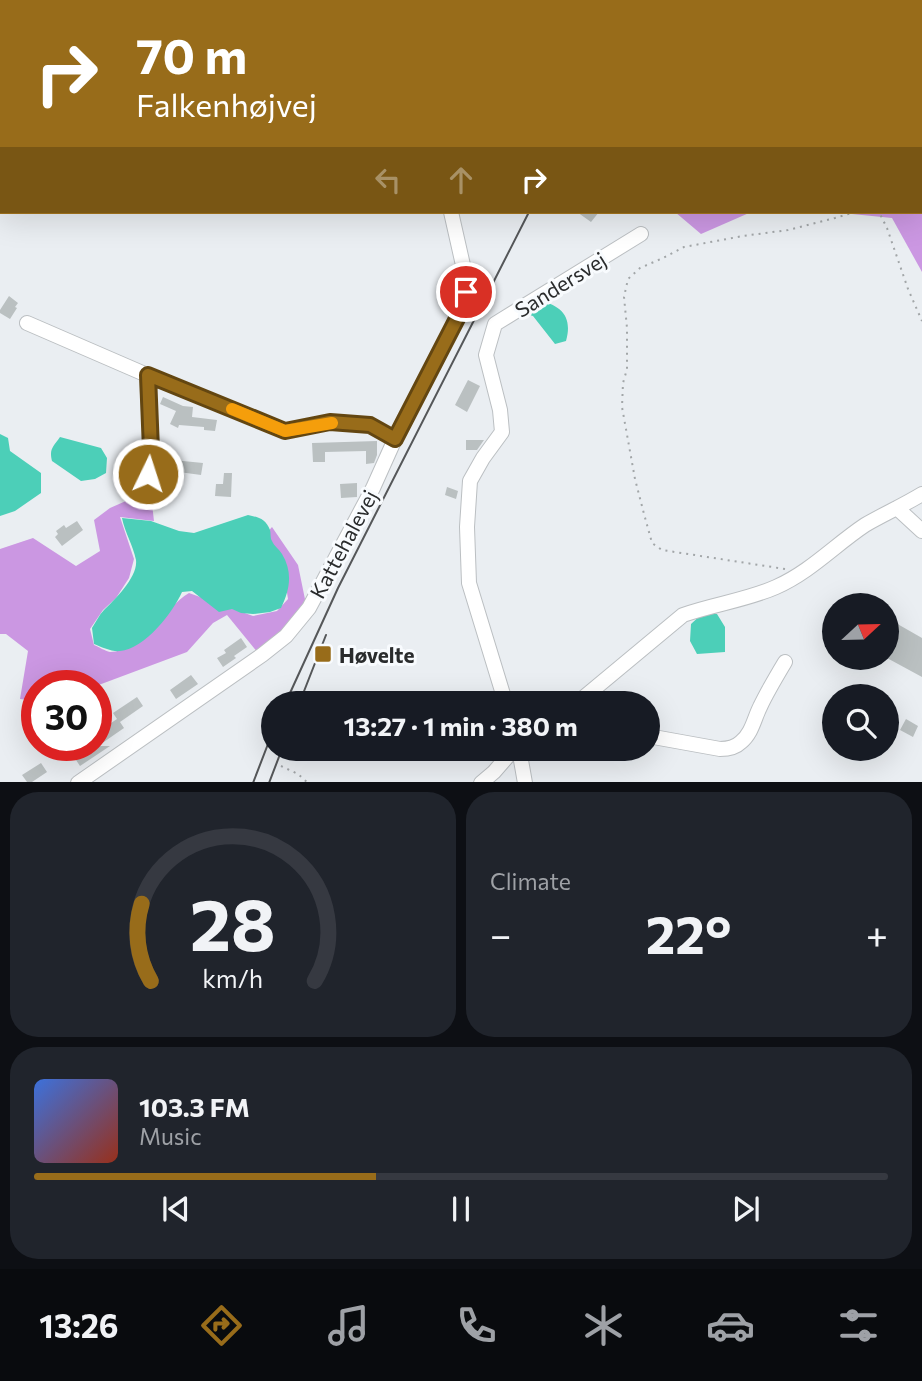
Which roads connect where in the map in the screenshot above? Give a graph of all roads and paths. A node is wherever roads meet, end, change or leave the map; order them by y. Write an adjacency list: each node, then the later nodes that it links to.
1 (451, 214): 8 (street, Kattehalevej)
2 (849, 214): 13 (path)
3 (880, 214): 5 (path)
4 (641, 234): 15 (street, Sandersvej)
5 (922, 321)
6 (27, 323): 7 (street)
7 (148, 375): 8 (street); 9 (street)
8 (395, 439): 21 (street, Kattehalevej)
9 (148, 474)
10 (922, 494): 11 (street)
11 (897, 508): 12 (street); 13 (street)
12 (922, 531)
13 (804, 571): 16 (street)
14 (785, 662): 17 (street)
15 (502, 691)
16 (592, 691)
17 (660, 738)
18 (505, 761): 23 (street)
19 (519, 761): 24 (street)
20 (281, 766): 22 (path)
21 (78, 782)
22 (308, 782)
23 (481, 782)
24 (525, 782)

